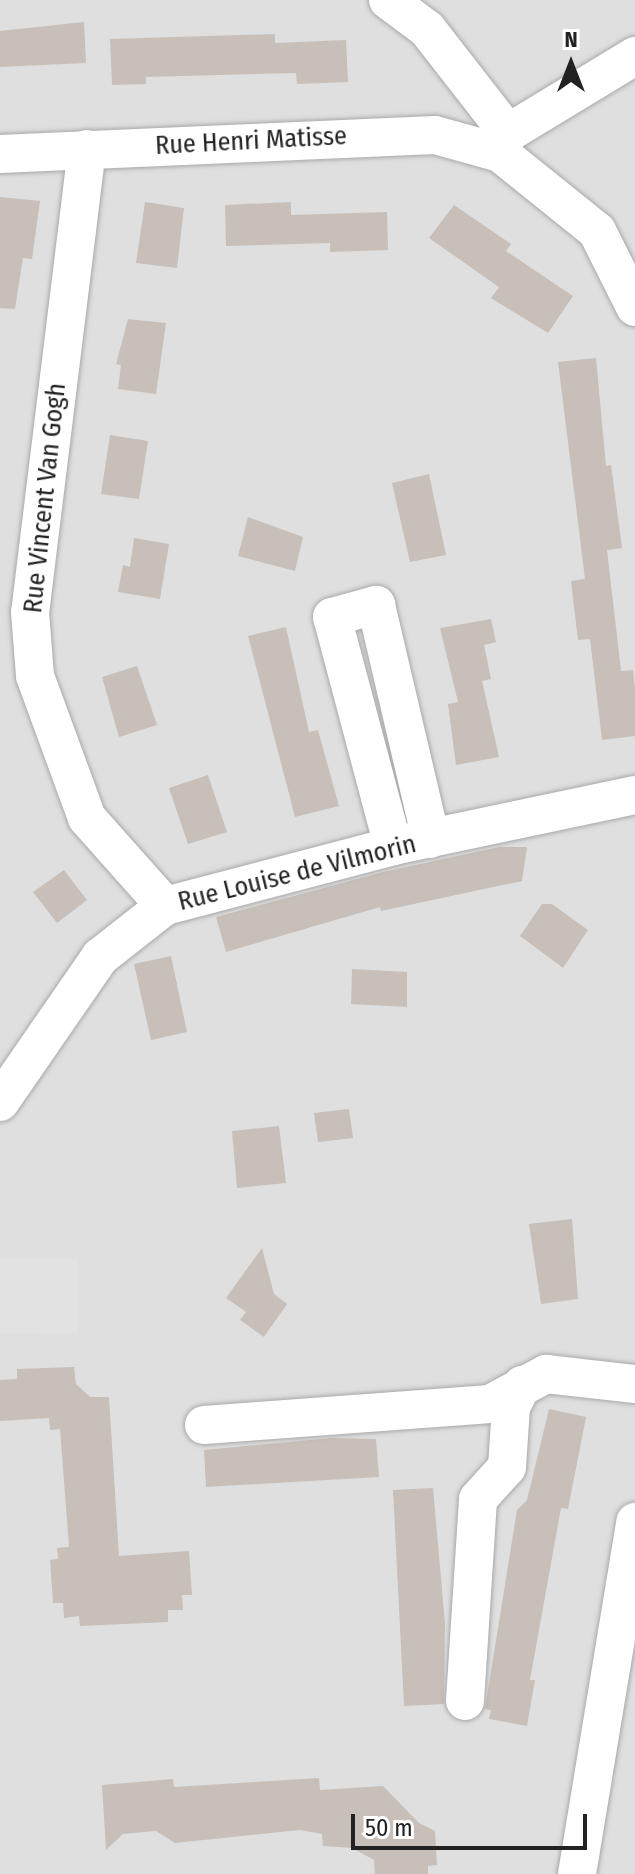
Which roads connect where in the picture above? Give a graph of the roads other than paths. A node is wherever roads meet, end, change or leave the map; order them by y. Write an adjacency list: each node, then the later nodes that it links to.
1 (388, 0): 3 (street)
2 (635, 56): 3 (street)
3 (504, 143): 4 (street, Rue Henri Matisse); 6 (street)
4 (87, 149): 5 (street, Rue Henri Matisse); 10 (street, Rue Vincent Van Gogh)
5 (0, 154)
6 (635, 307)
7 (635, 795): 8 (street, Rue Louise de Vilmorin)
8 (431, 839): 9 (street, Rue Louise de Vilmorin); 9 (street)
9 (393, 846): 10 (street, Rue Louise de Vilmorin)
10 (165, 906): 11 (street, Rue Louise de Vilmorin)
11 (0, 1102)
12 (635, 1384): 13 (street)
13 (522, 1385): 14 (street); 17 (street)
14 (204, 1425)
15 (635, 1522): 16 (street)
16 (626, 1620): 18 (street)
17 (465, 1701)
18 (577, 1874)

